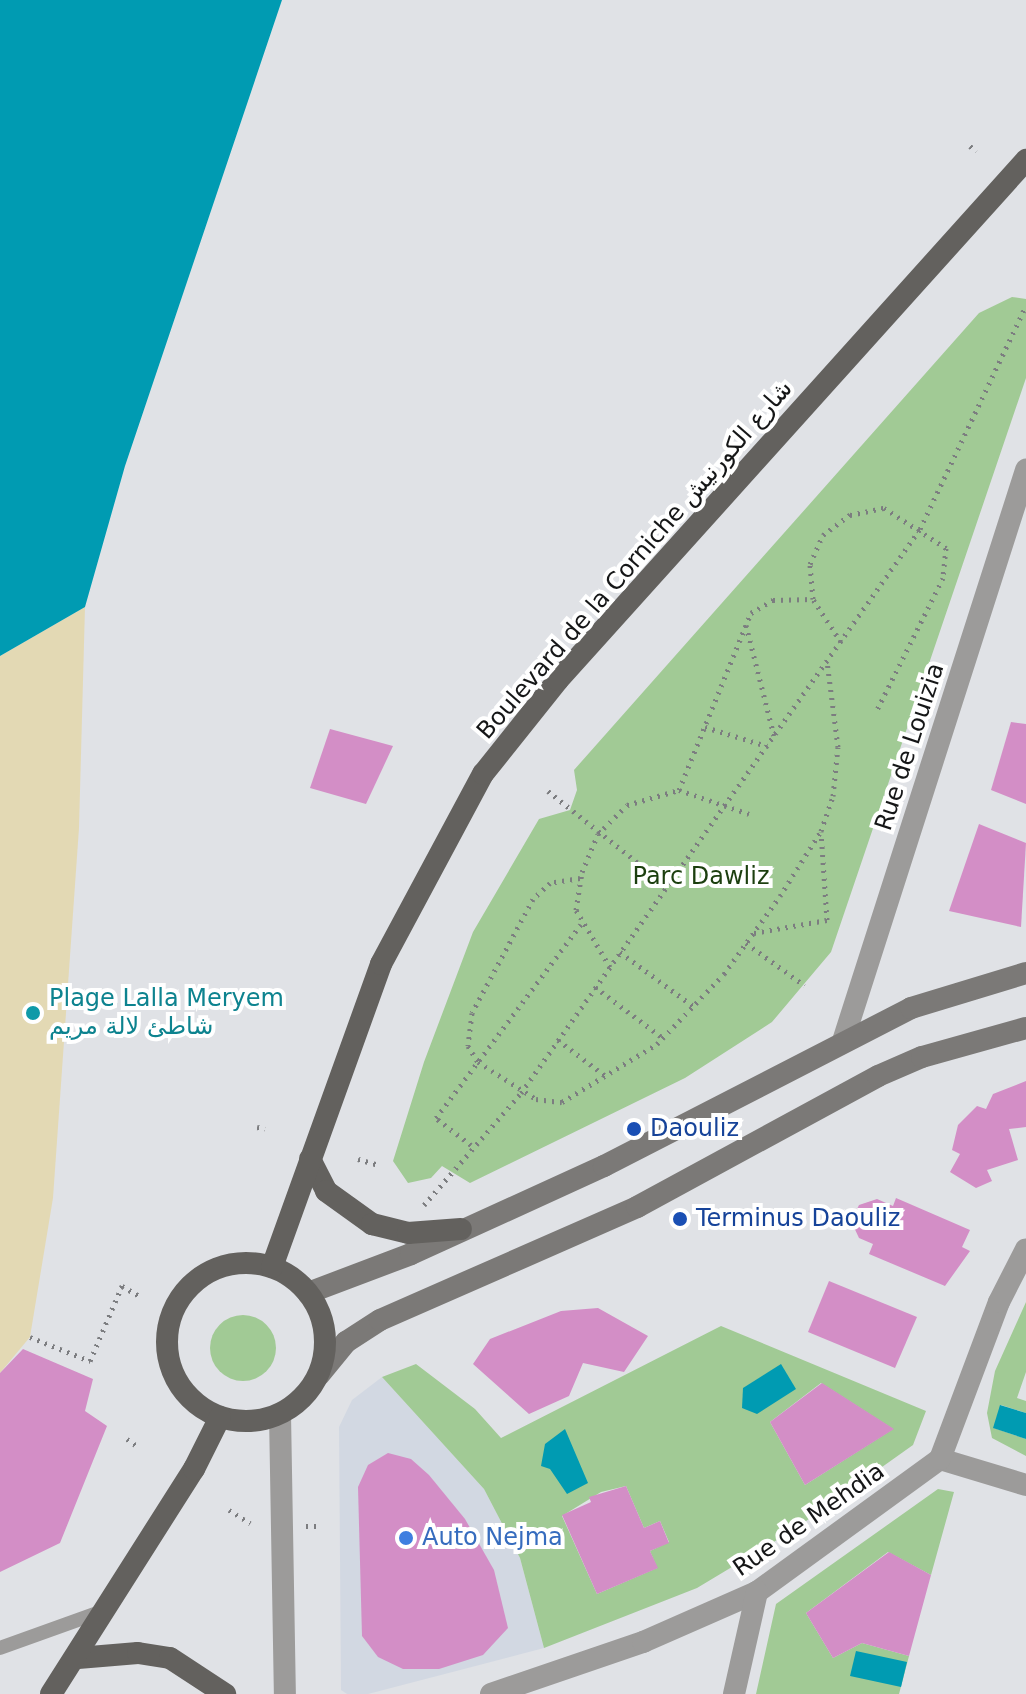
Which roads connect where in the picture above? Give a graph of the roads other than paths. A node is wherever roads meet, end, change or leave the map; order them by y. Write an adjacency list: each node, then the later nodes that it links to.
1 (1026, 160): 6 (main road, Boulevard de la Corniche شارع الكورنيش)
2 (1026, 470): 5 (street, Rue de Louizia)
3 (1026, 973): 5 (main road)
4 (1026, 1028): 11 (main road)
5 (843, 1041): 7 (main road)
6 (310, 1159): 7 (main road); 9 (main road, Boulevard de la Corniche شارع الكورنيش)
7 (461, 1229): 10 (main road)
8 (1026, 1249): 14 (street)
9 (272, 1267): 10 (main road); 13 (main road)
10 (308, 1293): 11 (main road)
11 (319, 1375): 12 (main road)
12 (280, 1414): 13 (main road); 22 (street)
13 (220, 1417): 17 (main road)
14 (940, 1459): 15 (street); 16 (street, Rue de Mehdia)
15 (1026, 1485)
16 (757, 1592): 23 (street, Rue de Mehdia); 24 (street)
17 (107, 1610): 18 (lane); 19 (main road)
18 (0, 1648)
19 (78, 1658): 20 (main road); 21 (main road)
20 (51, 1694)
21 (225, 1694)
22 (285, 1694)
23 (491, 1694)
24 (734, 1694)

